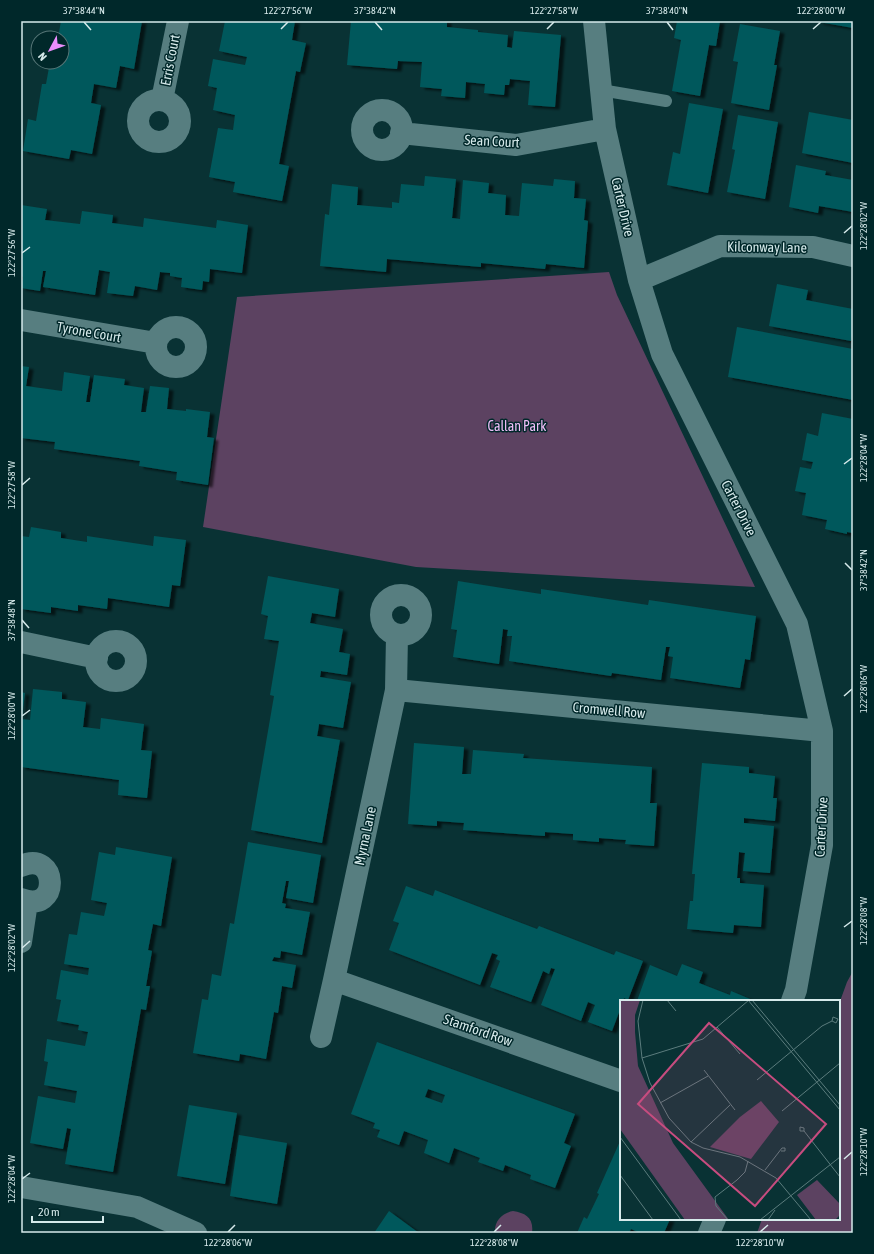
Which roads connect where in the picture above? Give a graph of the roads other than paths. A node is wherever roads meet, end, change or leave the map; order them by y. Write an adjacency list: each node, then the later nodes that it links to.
1 (178, 21): 4 (street, Erris Court)
2 (594, 21): 3 (street, Carter Drive)
3 (602, 90): 5 (lane); 6 (street, Carter Drive)
4 (162, 100)
5 (666, 101)
6 (605, 129): 7 (street, Sean Court); 9 (street, Carter Drive)
7 (402, 133)
8 (853, 256): 9 (street, Kilconway Lane)
9 (639, 280): 16 (street, Carter Drive)
10 (21, 320): 11 (street, Tyrone Court)
11 (156, 343)
12 (397, 635): 15 (street, Myrna Lane)
13 (21, 642): 14 (street)
14 (97, 658)
15 (396, 690): 16 (street, Cromwell Row); 20 (street, Myrna Lane)
16 (822, 731): 21 (street, Carter Drive)
17 (21, 866): 18 (street)
18 (24, 901): 19 (street)
19 (21, 942)
20 (334, 980): 22 (street, Myrna Lane); 23 (street, Stamford Row)
21 (792, 1000)
22 (321, 1037)
23 (620, 1081)
24 (21, 1187): 26 (street)
25 (715, 1220): 27 (street)
26 (196, 1233)
27 (709, 1233)

